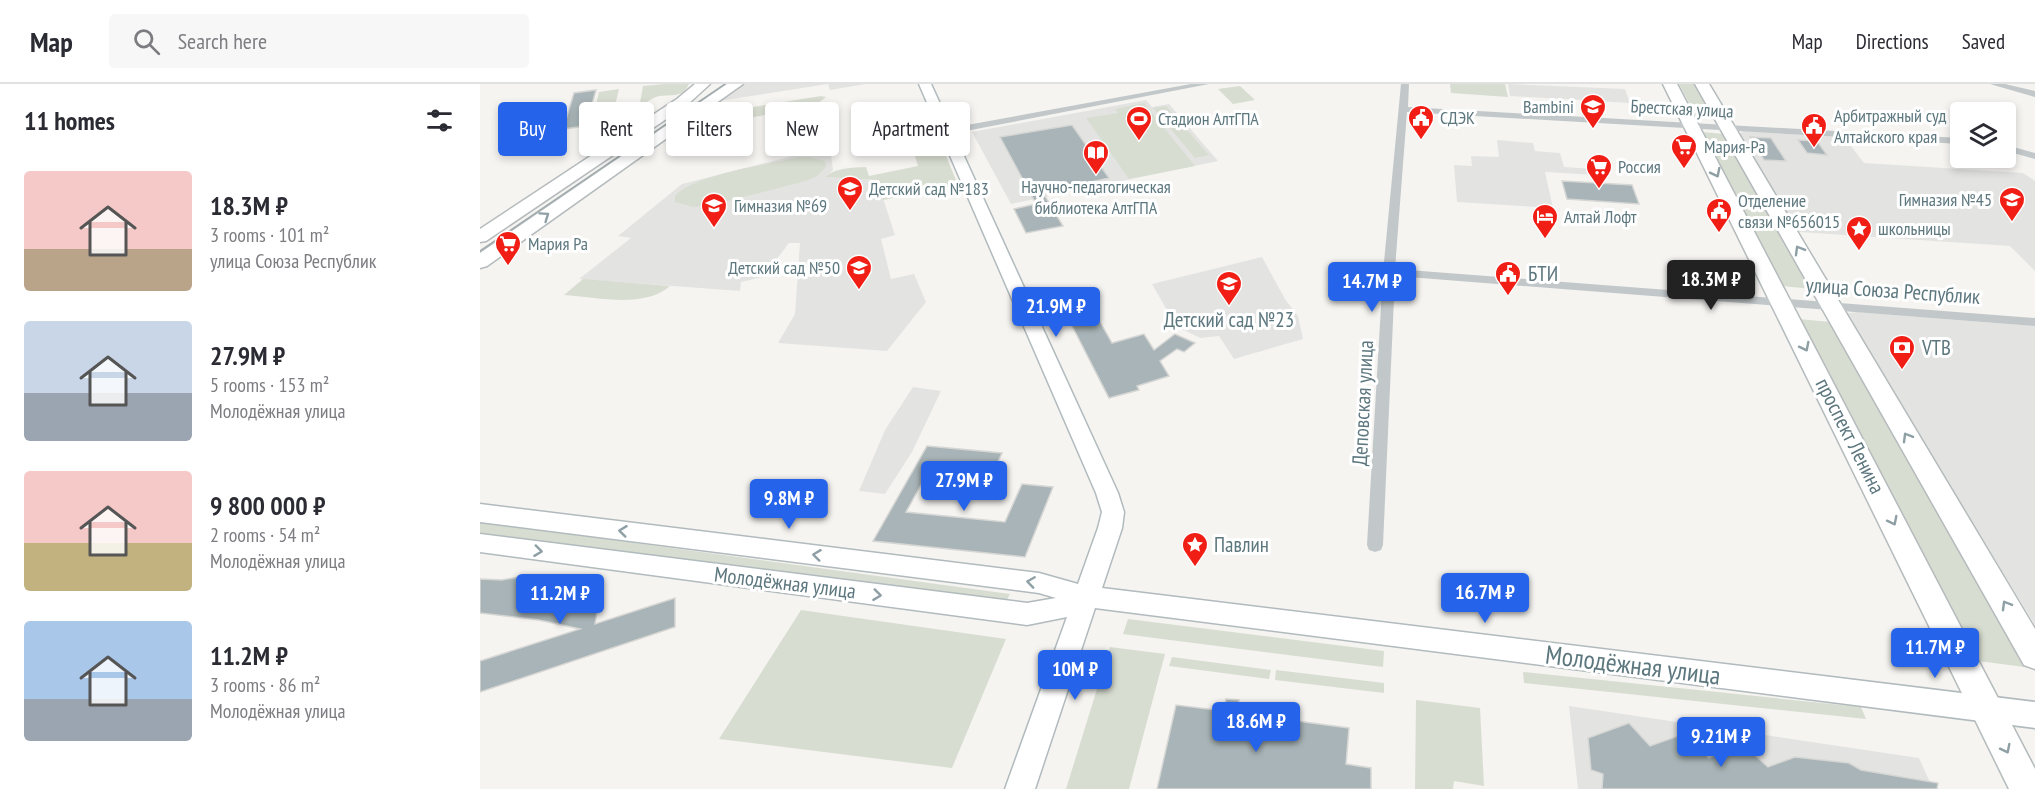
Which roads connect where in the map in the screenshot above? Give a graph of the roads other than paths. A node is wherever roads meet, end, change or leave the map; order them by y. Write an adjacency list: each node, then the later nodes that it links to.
1 (702, 84): 11 (main road)
2 (711, 84): 11 (main road)
3 (736, 84): 23 (main road, one-way to 3)
4 (925, 84): 12 (street)
5 (1205, 84): 16 (street)
6 (1405, 84): 13 (street, Деповская улица)
7 (1670, 84): 15 (main road, проспект Ленина)
8 (1702, 84): 17 (main road)
9 (1994, 84): 10 (street)
10 (2035, 94)
11 (682, 102)
12 (932, 102)
13 (1402, 109): 15 (street, Брестская улица); 24 (street, Деповская улица)
14 (666, 113): 22 (main road)
15 (1692, 126): 17 (street, Брестская улица); 25 (main road, проспект Ленина, one-way to 25)
16 (970, 127)
17 (1728, 128): 18 (street, Брестская улица); 26 (main road, one-way to 17)
18 (1950, 140)
19 (2016, 151): 21 (street)
20 (956, 156): 31 (street)
21 (2035, 156)
22 (480, 237)
23 (480, 262)
24 (1389, 272): 25 (street, улица Союза Республик); 30 (street, Деповская улица)
25 (1782, 302): 26 (street, улица Союза Республик); 33 (main road, проспект Ленина, one-way to 33)
26 (1831, 306): 27 (street, улица Союза Республик); 32 (main road, one-way to 26)
27 (2035, 322)
28 (480, 513): 31 (street, Молодёжная улица, one-way to 28)
29 (480, 543): 31 (street, Молодёжная улица, one-way to 31)
30 (1375, 545)
31 (1088, 597): 33 (street, Молодёжная улица); 35 (street)
32 (2035, 656)
33 (1986, 709): 34 (street, Молодёжная улица); 36 (main road, проспект Ленина, one-way to 36)
34 (2035, 715)
35 (1020, 789)
36 (2027, 789)

